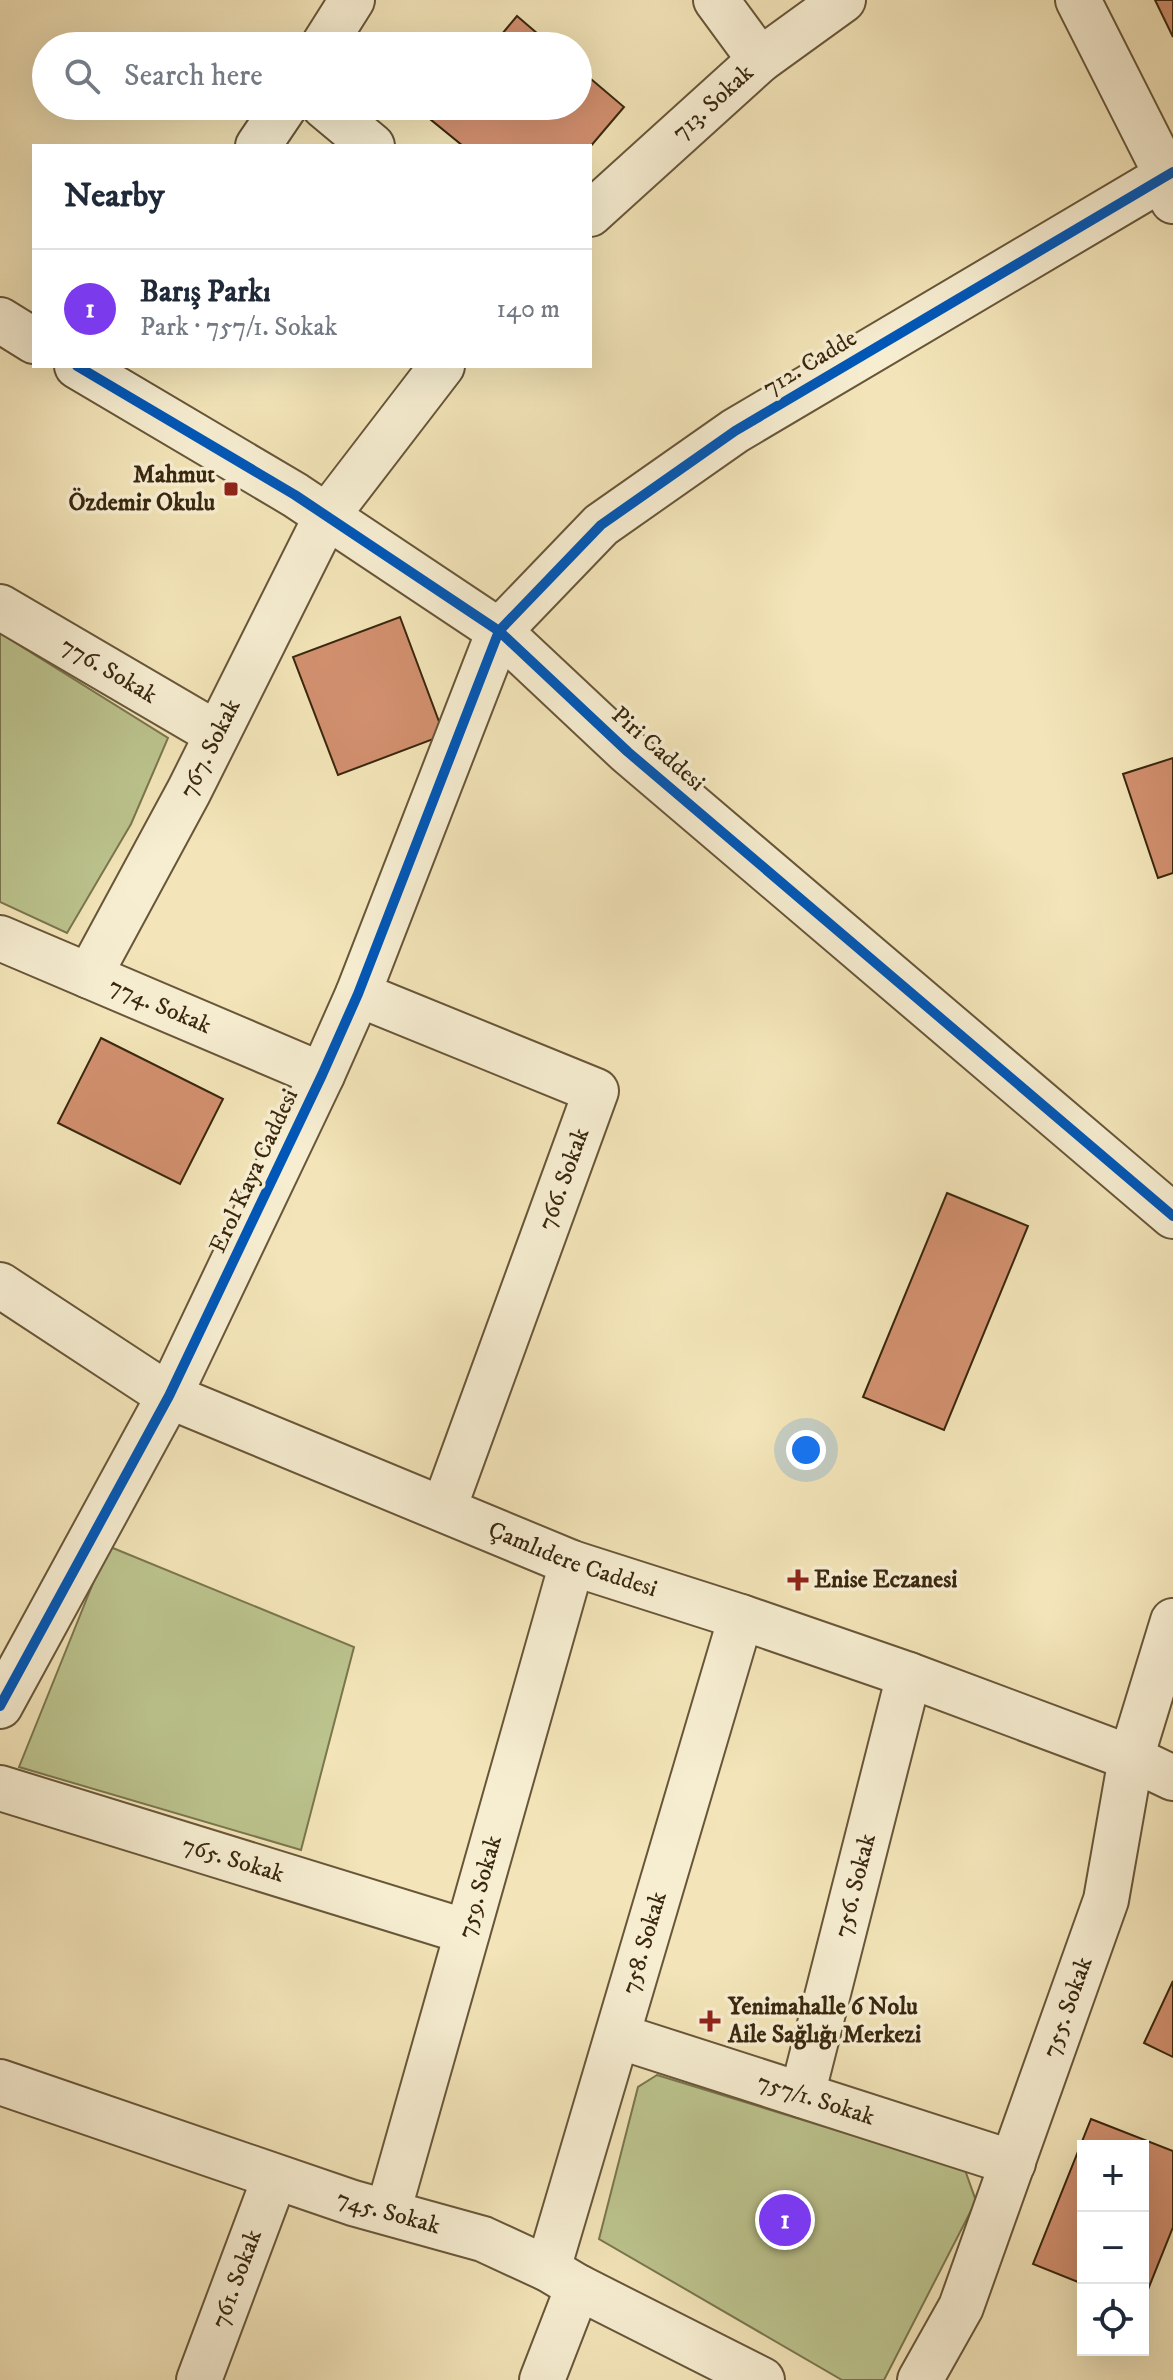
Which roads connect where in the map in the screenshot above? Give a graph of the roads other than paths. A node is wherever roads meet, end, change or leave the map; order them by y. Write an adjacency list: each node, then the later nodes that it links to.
1 (352, 0): 5 (street)
2 (716, 0): 6 (street)
3 (843, 0): 6 (street, 713. Sokak)
4 (1078, 0): 11 (street)
5 (332, 32)
6 (760, 60): 12 (street, 713. Sokak)
7 (276, 120): 9 (street)
8 (341, 120): 10 (street)
9 (259, 144)
10 (370, 144)
11 (1171, 183): 19 (street, 712. Cadde)
12 (592, 212)
13 (0, 320): 14 (street)
14 (32, 340)
15 (440, 368): 17 (street)
16 (95, 370): 17 (street, Piri Caddesi)
17 (326, 517): 19 (street, Piri Caddesi); 20 (street, 767. Sokak)
18 (0, 607): 20 (street, 776. Sokak)
19 (499, 631): 23 (street, Erol Kaya Caddesi); 25 (street, Piri Caddesi)
20 (217, 734): 22 (street, 767. Sokak)
21 (0, 938): 22 (street, 774. Sokak)
22 (89, 976): 24 (street, 774. Sokak)
23 (358, 994): 24 (street, Erol Kaya Caddesi); 28 (street, 766. Sokak)
24 (322, 1075): 27 (street, Erol Kaya Caddesi)
25 (1173, 1216)
26 (0, 1285): 27 (street, Çamlıdere Caddesi)
27 (169, 1396): 28 (street, Çamlıdere Caddesi); 33 (street, Erol Kaya Caddesi)
28 (444, 1508): 29 (street, Çamlıdere Caddesi)
29 (572, 1563): 30 (street, Çamlıdere Caddesi); 37 (street, 759. Sokak)
30 (741, 1617): 32 (street, Çamlıdere Caddesi); 38 (street, 758. Sokak)
31 (1173, 1621): 34 (street, 755. Sokak)
32 (909, 1675): 34 (street, Çamlıdere Caddesi); 40 (street, 756. Sokak)
33 (0, 1706)
34 (1131, 1758): 35 (street, Çamlıdere Caddesi); 41 (street, 755. Sokak)
35 (1173, 1778)
36 (0, 1788): 37 (street, 765. Sokak)
37 (467, 1932): 43 (street, 759. Sokak)
38 (618, 2036): 40 (street, 757/1. Sokak); 44 (street, 758. Sokak)
39 (0, 2082): 42 (street, 745. Sokak)
40 (802, 2095): 41 (street, 757/1. Sokak)
41 (1013, 2163): 48 (street, 755. Sokak)
42 (275, 2177): 43 (street, 745. Sokak); 45 (street, 761. Sokak)
43 (388, 2212): 44 (street, 745. Sokak)
44 (563, 2278): 46 (street, 758. Sokak); 47 (street, 745. Sokak)
45 (199, 2380)
46 (542, 2380)
47 (762, 2380)
48 (920, 2380)

